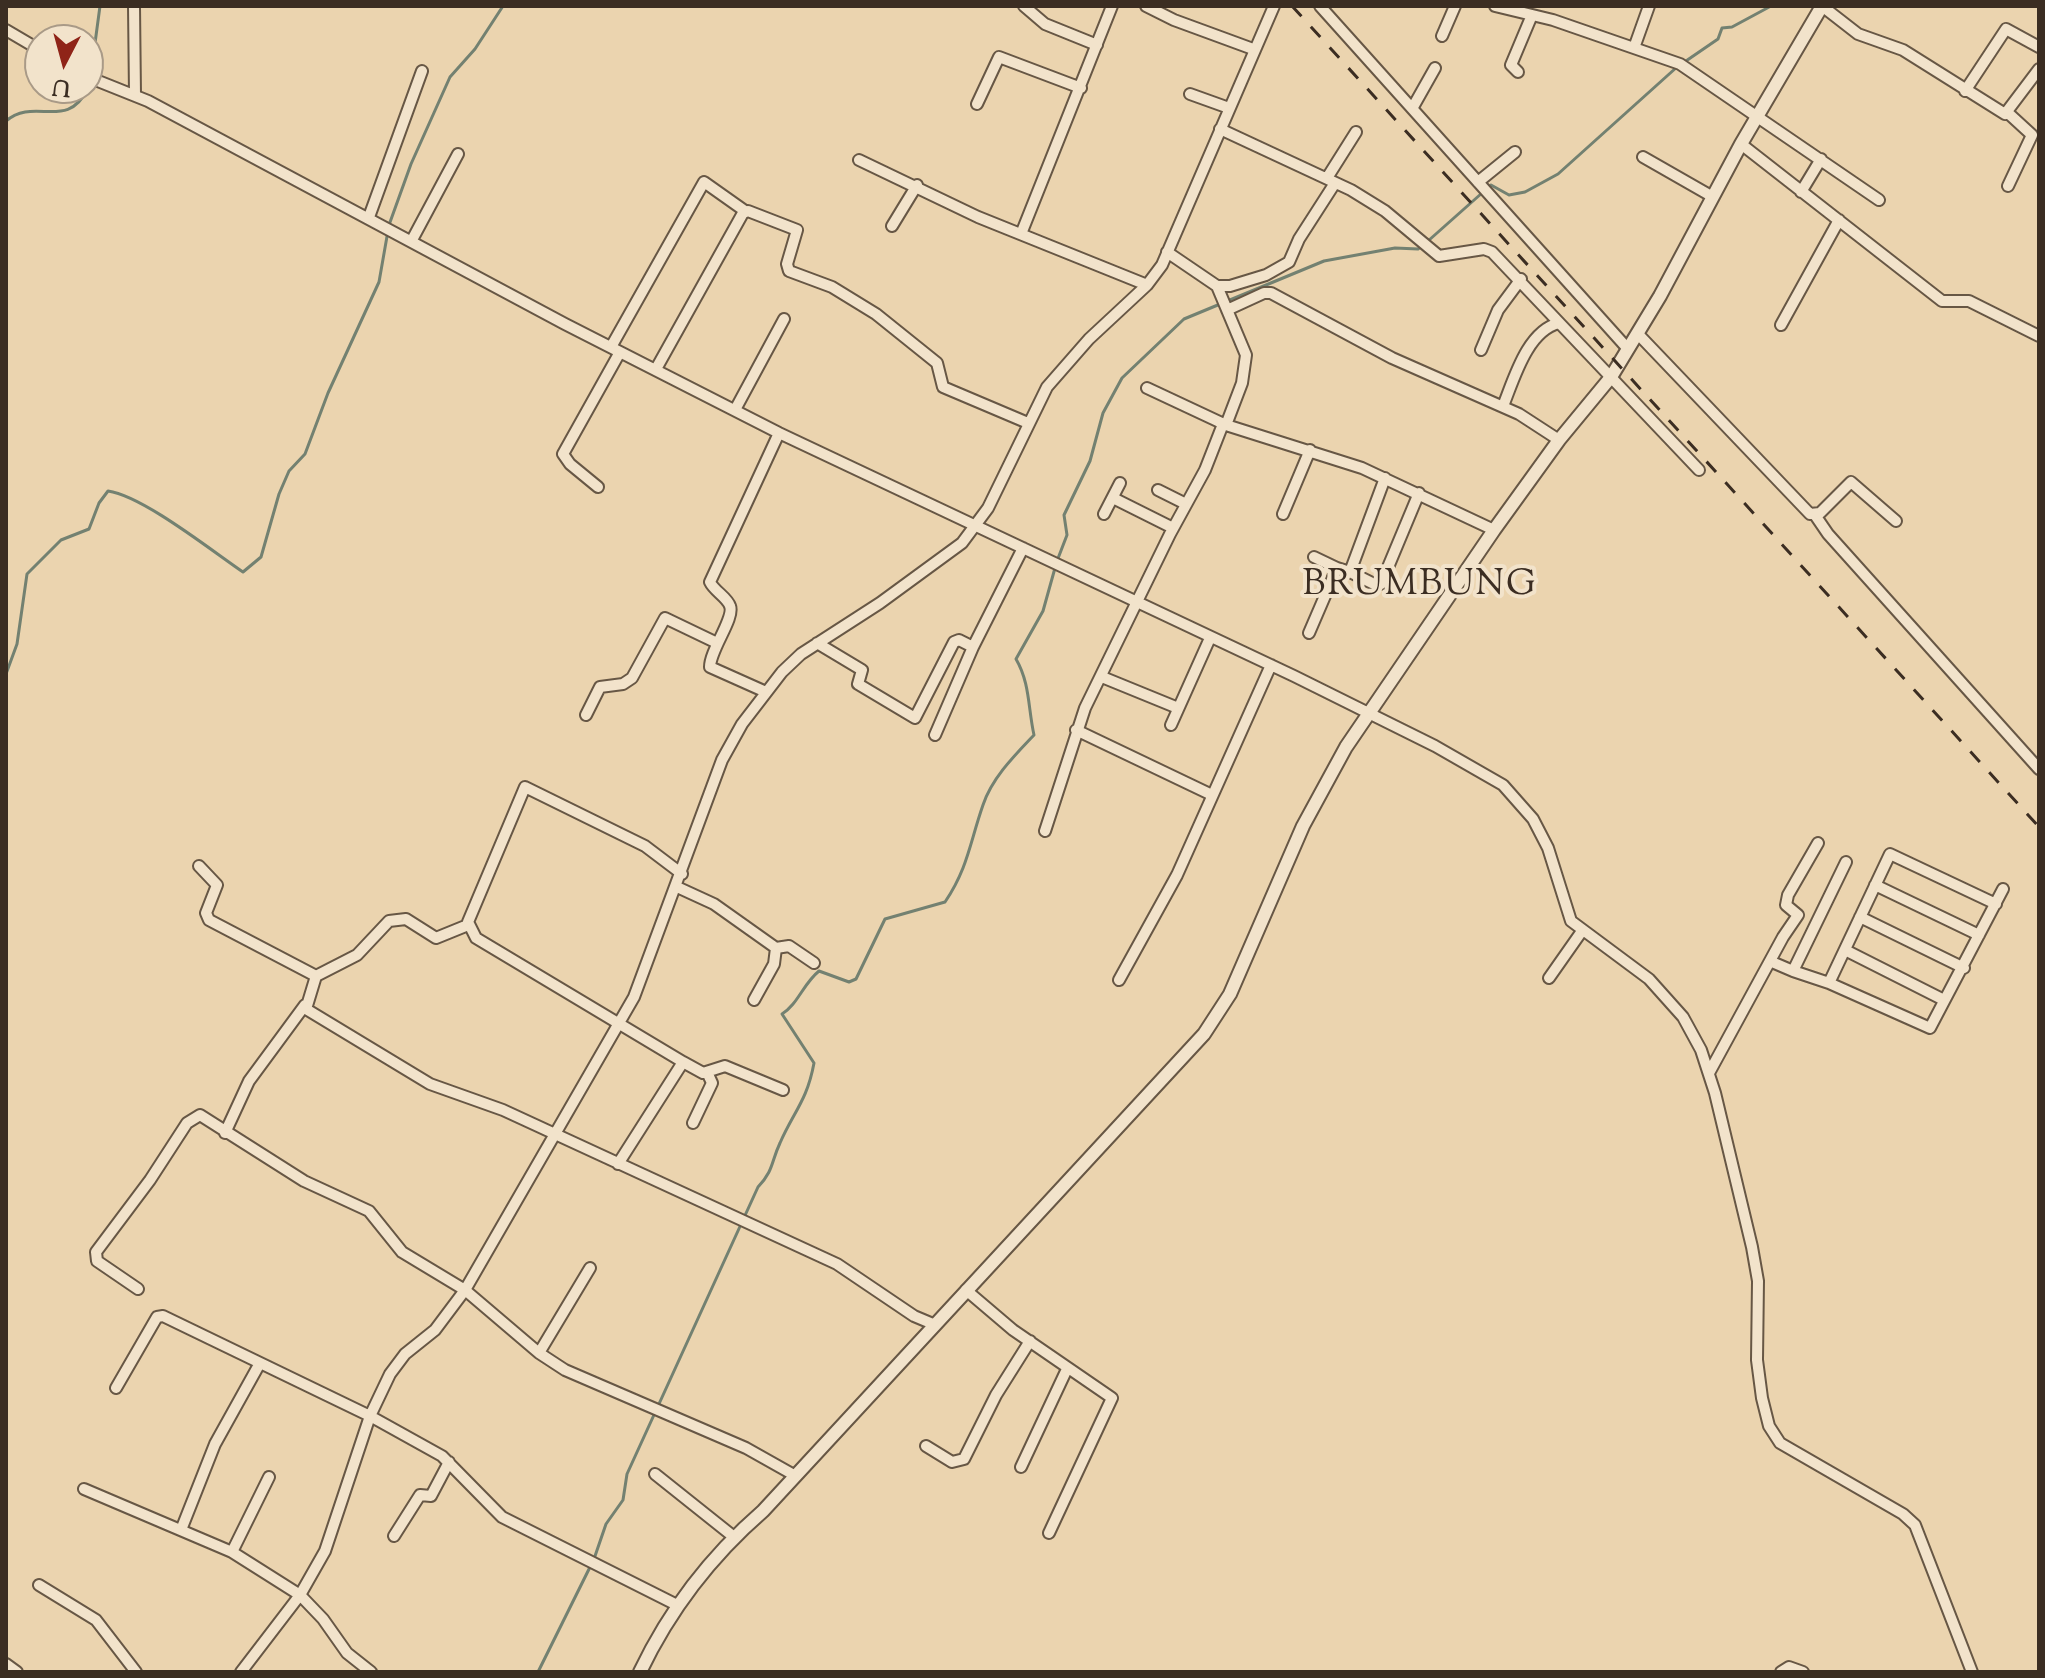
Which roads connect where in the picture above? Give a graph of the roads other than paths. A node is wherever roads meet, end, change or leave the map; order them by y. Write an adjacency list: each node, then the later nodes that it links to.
1 (134, 6): 27 (street)
2 (1024, 6): 15 (street)
3 (1112, 6): 15 (street)
4 (1146, 6): 18 (street)
5 (1273, 6): 18 (street)
6 (1320, 6): 29 (street)
7 (1455, 6): 13 (street)
8 (1495, 6): 11 (street)
9 (1649, 6): 17 (street)
10 (1822, 6): 25 (street); 32 (street)
11 (1532, 15): 17 (street); 22 (street)
12 (6, 30): 14 (street)
13 (1442, 36)
14 (24, 41)
15 (1097, 45): 24 (street)
16 (2039, 47): 25 (street)
17 (1634, 48): 32 (street)
18 (1253, 49): 30 (street)
19 (1435, 68): 29 (street)
20 (2039, 69): 31 (street)
21 (422, 71): 49 (street)
22 (1518, 72)
23 (104, 83): 27 (street)
24 (1081, 88): 28 (street); 52 (street)
25 (1965, 91): 31 (street)
26 (1190, 94): 30 (street)
27 (135, 95): 49 (street)
28 (977, 104)
29 (1413, 107): 42 (street)
30 (1229, 108): 33 (street)
31 (2008, 113): 44 (street)
32 (1757, 117): 35 (street); 39 (street)
33 (1220, 129): 41 (street); 54 (street)
34 (1356, 132): 41 (street)
35 (1741, 144): 45 (street); 46 (street)
36 (1515, 152): 42 (street)
37 (458, 154): 53 (street)
38 (1643, 157): 46 (street)
39 (1821, 159): 45 (street); 47 (street)
40 (859, 160): 43 (street)
41 (1331, 181): 55 (street); 57 (street)
42 (1480, 183): 65 (street)
43 (917, 185): 51 (street); 52 (street)
44 (2008, 186)
45 (1801, 192): 50 (street)
46 (1713, 197): 62 (street)
47 (1879, 200)
48 (745, 211): 64 (street); 67 (street); 72 (street)
49 (369, 217): 53 (street)
50 (1839, 220): 61 (street); 63 (street)
51 (892, 226)
52 (1021, 234): 56 (street)
53 (412, 240): 64 (street)
54 (1167, 252): 56 (street); 57 (street)
55 (1521, 279): 60 (street); 66 (street)
56 (1147, 285): 72 (street)
57 (1218, 290): 58 (street)
58 (1227, 310): 70 (street); 73 (street)
59 (784, 319): 71 (street)
60 (1559, 323): 68 (street); 70 (street)
61 (1781, 325)
62 (1638, 334): 65 (street); 87 (street)
63 (2039, 336)
64 (616, 349): 67 (street); 80 (street)
65 (1628, 349): 68 (street)
66 (1481, 350)
67 (656, 369): 71 (street)
68 (1611, 377): 75 (street); 77 (street)
69 (1147, 388): 73 (street)
70 (1503, 406): 75 (street)
71 (736, 408): 74 (street)
72 (1028, 423): 89 (street)
73 (1224, 425): 76 (street); 84 (street)
74 (779, 433): 89 (street); 99 (street)
75 (1559, 440): 91 (street)
76 (1310, 450): 78 (street); 86 (street)
77 (1699, 470)
78 (1385, 478): 82 (street); 95 (street)
79 (1120, 483): 83 (street)
80 (598, 487)
81 (1158, 490): 84 (street)
82 (1419, 493): 91 (street); 95 (street)
83 (1113, 498): 85 (street); 90 (street)
84 (1186, 504): 90 (street)
85 (1104, 514)
86 (1283, 514)
87 (1815, 515): 88 (street); 111 (street)
88 (1896, 521)
89 (979, 524): 92 (street); 100 (street)
90 (1173, 528): 96 (street)
91 (1494, 530): 106 (street)
92 (1023, 548): 96 (street); 101 (street)
93 (1314, 557): 94 (street)
94 (1337, 568): 95 (street); 97 (street)
95 (1350, 572)
96 (1139, 603): 98 (street); 103 (street)
97 (1309, 633)
98 (1210, 638): 102 (street); 105 (street)
99 (715, 642): 104 (street); 107 (street)
100 (817, 643): 101 (street); 104 (street)
101 (973, 647): 110 (street)
102 (1271, 665): 106 (street); 112 (street)
103 (1102, 677): 105 (street); 109 (street)
104 (766, 692): 117 (street)
105 (1178, 708): 108 (street)
106 (1370, 714): 124 (street); 151 (street)
107 (586, 715)
108 (1171, 725)
109 (1076, 730): 112 (street); 113 (street)
110 (935, 735)
111 (2039, 769)
112 (1212, 795): 134 (street)
113 (1045, 831)
114 (1818, 843): 128 (street)
115 (1846, 862): 131 (street)
116 (199, 866): 132 (street)
117 (682, 874): 119 (street); 123 (street)
118 (1875, 885): 121 (street); 122 (street); 125 (street)
119 (677, 887): 126 (street); 139 (street)
120 (2003, 889): 121 (street)
121 (1996, 904): 125 (street)
122 (1860, 917): 127 (street); 130 (street)
123 (468, 925): 132 (street); 139 (street)
124 (1582, 931): 133 (street); 142 (street)
125 (1979, 935): 130 (street)
126 (776, 948): 129 (street); 136 (street)
127 (1845, 950): 135 (street); 137 (street)
128 (1772, 962): 131 (street); 142 (street)
129 (814, 963)
130 (1964, 968): 137 (street)
131 (1793, 971): 135 (street)
132 (316, 976): 138 (street)
133 (1549, 978)
134 (1119, 980)
135 (1829, 983): 137 (street)
136 (754, 1000)
137 (1944, 1000)
138 (305, 1005): 145 (street); 146 (street)
139 (620, 1024): 140 (street); 146 (street)
140 (683, 1062): 141 (street); 147 (street)
141 (707, 1072): 143 (street); 144 (street)
142 (1709, 1073): 182 (street)
143 (783, 1090)
144 (693, 1123)
145 (225, 1133): 149 (street); 150 (street)
146 (557, 1135): 147 (street); 150 (street)
147 (618, 1164): 152 (street)
148 (590, 1268): 154 (street)
149 (138, 1289)
150 (465, 1290): 154 (street); 158 (street)
151 (966, 1290): 152 (street); 153 (street)
152 (933, 1324): 163 (street)
153 (1030, 1341): 156 (street); 159 (street)
154 (539, 1353): 163 (street)
155 (260, 1363): 157 (street); 158 (street); 166 (street)
156 (1067, 1369): 161 (street); 167 (street)
157 (116, 1388)
158 (370, 1416): 160 (street); 172 (street)
159 (926, 1446)
160 (449, 1462): 168 (street); 173 (street)
161 (1021, 1467)
162 (655, 1474): 169 (street)
163 (794, 1475): 169 (street)
164 (269, 1477): 170 (street)
165 (84, 1489): 166 (street)
166 (181, 1530): 170 (street)
167 (1049, 1533)
168 (394, 1536)
169 (734, 1537): 173 (street)
170 (232, 1552): 172 (street)
171 (39, 1585): 176 (street)
172 (300, 1595): 177 (street); 178 (street)
173 (677, 1605): 179 (street)
174 (6, 1664): 175 (street)
175 (17, 1672)
176 (136, 1672)
177 (241, 1672)
178 (371, 1672)
179 (640, 1672)
180 (1781, 1672): 181 (street)
181 (1803, 1672)
182 (1972, 1672)

